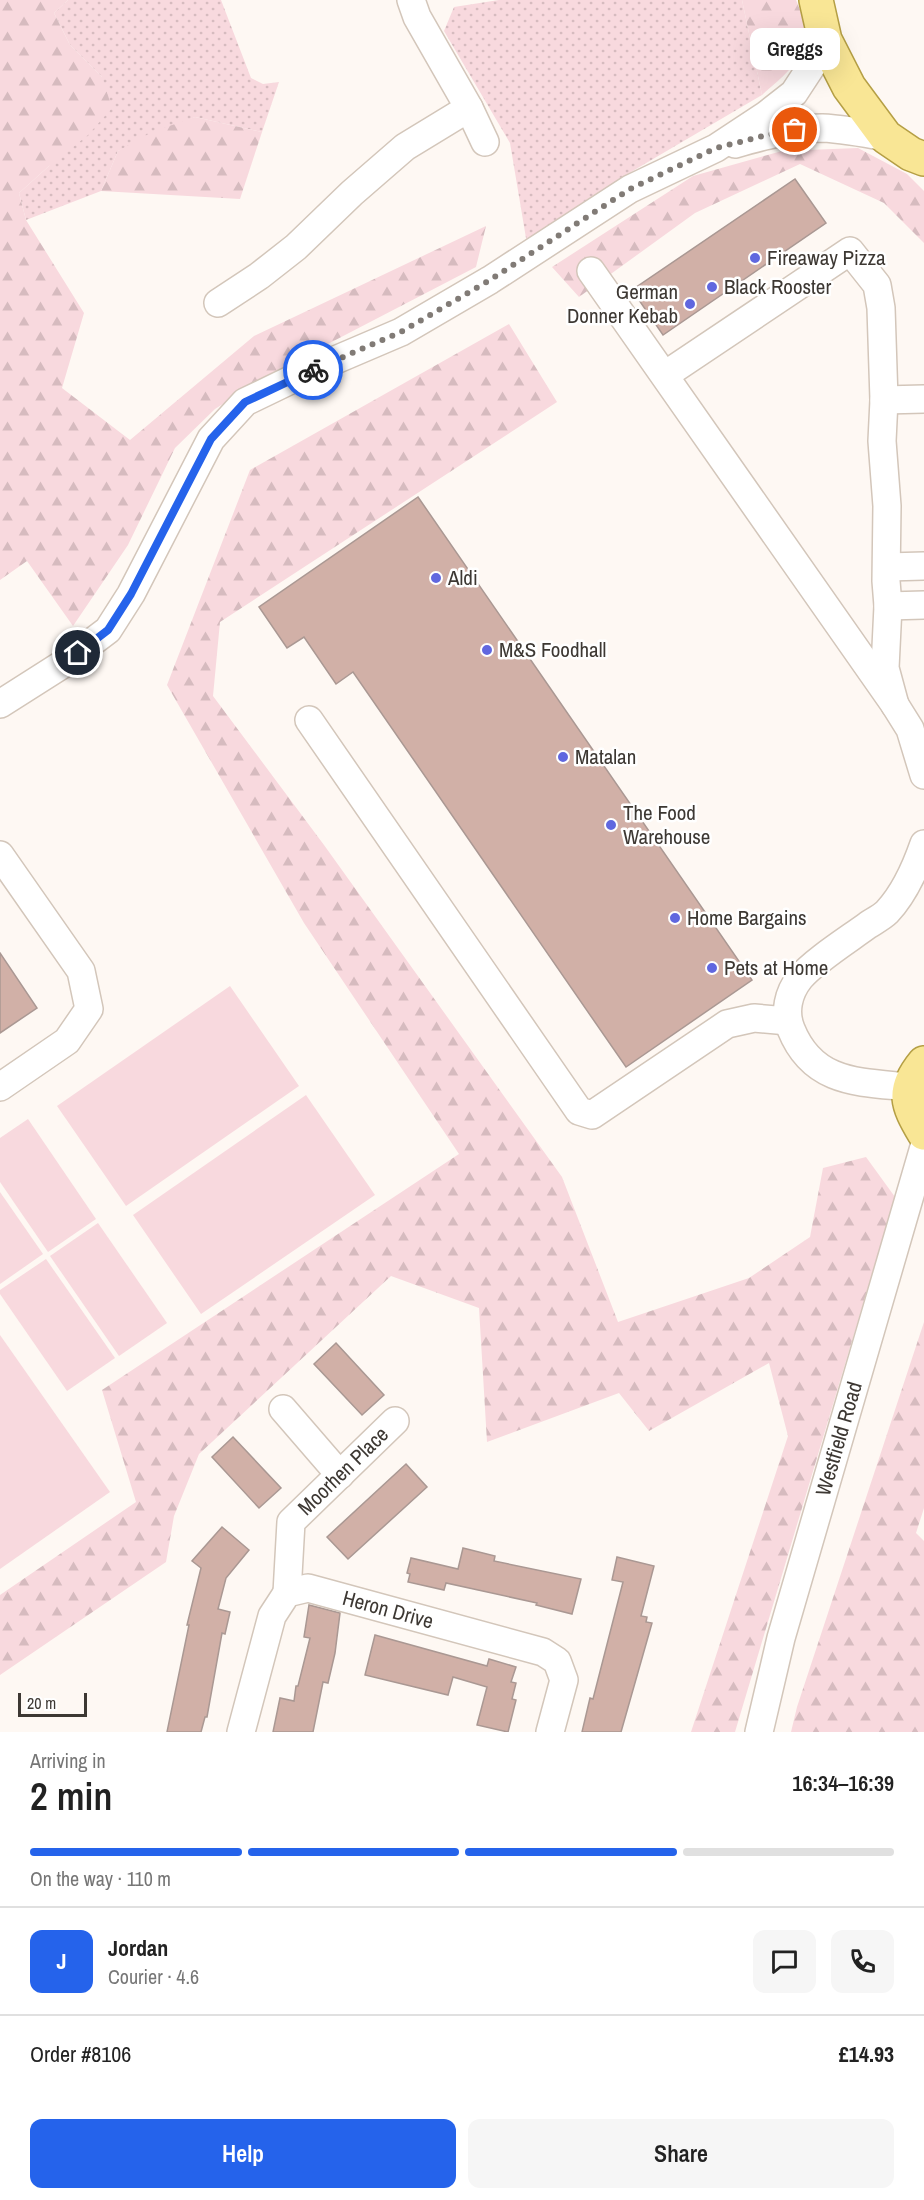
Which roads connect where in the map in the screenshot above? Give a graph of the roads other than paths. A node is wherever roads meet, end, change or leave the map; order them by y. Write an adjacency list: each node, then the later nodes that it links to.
1 (411, 0): 4 (street)
2 (816, 0): 3 (main road)
3 (825, 55): 5 (main road); 7 (street)
4 (469, 108): 6 (street); 10 (street)
5 (886, 137): 7 (street); 8 (main road)
6 (485, 142)
7 (716, 148): 18 (street)
8 (924, 159)
9 (591, 271): 11 (street)
10 (218, 303)
11 (665, 375): 13 (street); 19 (street)
12 (924, 399): 13 (street)
13 (884, 400): 15 (street)
14 (924, 566): 15 (street)
15 (887, 567): 17 (street)
16 (924, 605): 17 (street)
17 (888, 606): 19 (street)
18 (0, 704)
19 (895, 705): 21 (street)
20 (309, 720): 24 (street)
21 (922, 757)
22 (924, 844): 24 (street)
23 (0, 855): 26 (street)
24 (788, 1021): 25 (street)
25 (917, 1075): 27 (main road)
26 (0, 1087)
27 (924, 1132)
28 (924, 1147): 35 (street, Westfield Road)
29 (284, 1409): 31 (street)
30 (394, 1421): 31 (street, Moorhen Place)
31 (340, 1474): 32 (street, Moorhen Place)
32 (286, 1593): 33 (street); 34 (street, Heron Drive)
33 (241, 1732)
34 (550, 1732)
35 (759, 1732)

